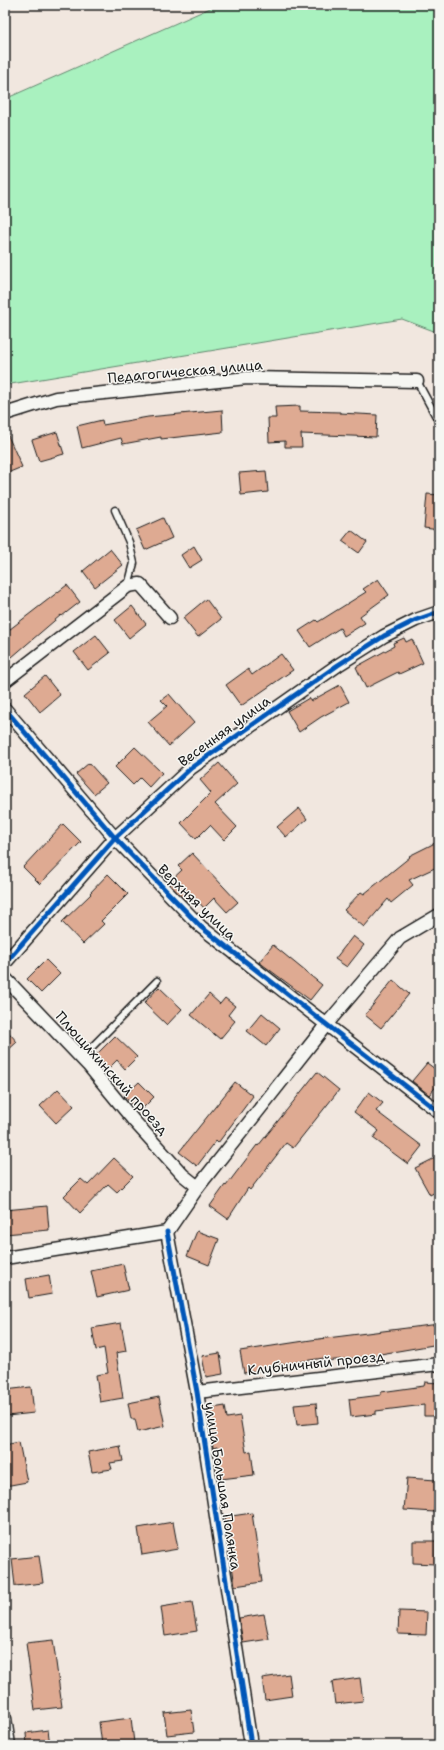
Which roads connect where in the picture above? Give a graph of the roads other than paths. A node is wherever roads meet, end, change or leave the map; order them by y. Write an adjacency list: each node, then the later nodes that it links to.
1 (417, 381): 2 (street, Педагогическая улица); 3 (lane)
2 (5, 414)
3 (439, 422)
4 (115, 510): 5 (lane)
5 (128, 586): 7 (street); 8 (street)
6 (439, 612): 10 (street, Весенняя улица)
7 (170, 618)
8 (5, 681)
9 (5, 709): 10 (street, Верхняя улица)
10 (115, 838): 12 (street, Весенняя улица); 15 (street, Верхняя улица)
11 (439, 916): 15 (street)
12 (5, 963)
13 (5, 978): 16 (street, Плющихинский проезд)
14 (157, 982): 16 (lane)
15 (326, 1025): 17 (street, Верхняя улица); 18 (street)
16 (81, 1058): 18 (street, Плющихинский проезд)
17 (439, 1112)
18 (198, 1186): 19 (street)
19 (167, 1232): 20 (street); 22 (street, улица Большая Полянка)
20 (5, 1258)
21 (439, 1364): 22 (street, Клубничный проезд)
22 (197, 1392): 25 (street, улица Большая Полянка)
23 (5, 1718): 24 (street)
24 (9, 1745)
25 (251, 1745)

